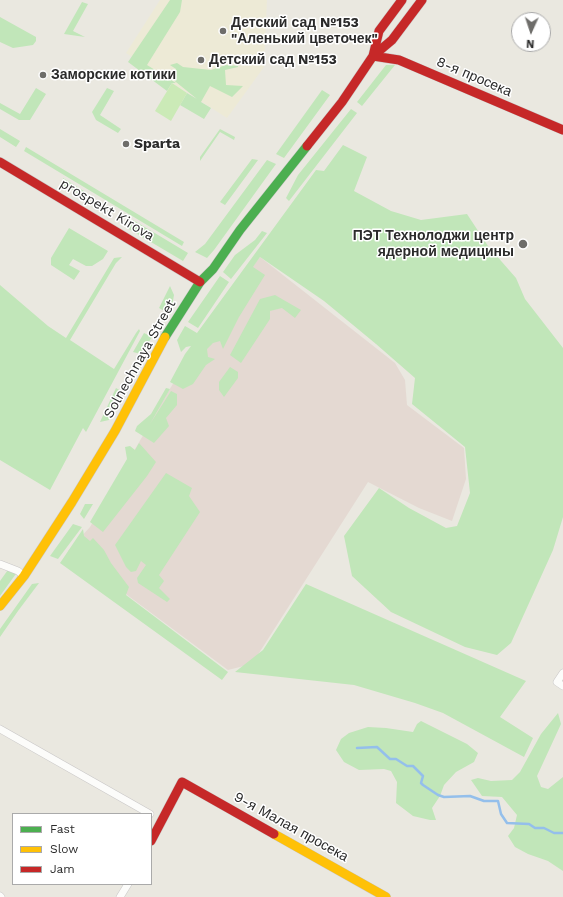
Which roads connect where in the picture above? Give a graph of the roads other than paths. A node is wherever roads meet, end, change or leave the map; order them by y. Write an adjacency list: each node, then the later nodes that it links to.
1 (402, 0): 3 (main road, Solnechnaya Street)
2 (422, 0): 3 (main road, Solnechnaya Street)
3 (373, 56): 4 (main road, 8-я просека); 6 (main road, Solnechnaya Street)
4 (563, 130)
5 (0, 162): 6 (main road, prospekt Kirova)
6 (200, 282): 8 (main road, Solnechnaya Street)
7 (0, 564): 8 (street)
8 (24, 576): 9 (main road, Solnechnaya Street)
9 (0, 606)
10 (563, 673): 11 (street)
11 (563, 686)
12 (0, 729): 13 (street)
13 (149, 813)
14 (152, 815): 15 (street)
15 (162, 821): 16 (main road); 19 (main road, 9-я Малая просека)
16 (152, 839)
17 (127, 885): 18 (street)
18 (120, 897)
19 (386, 897)

